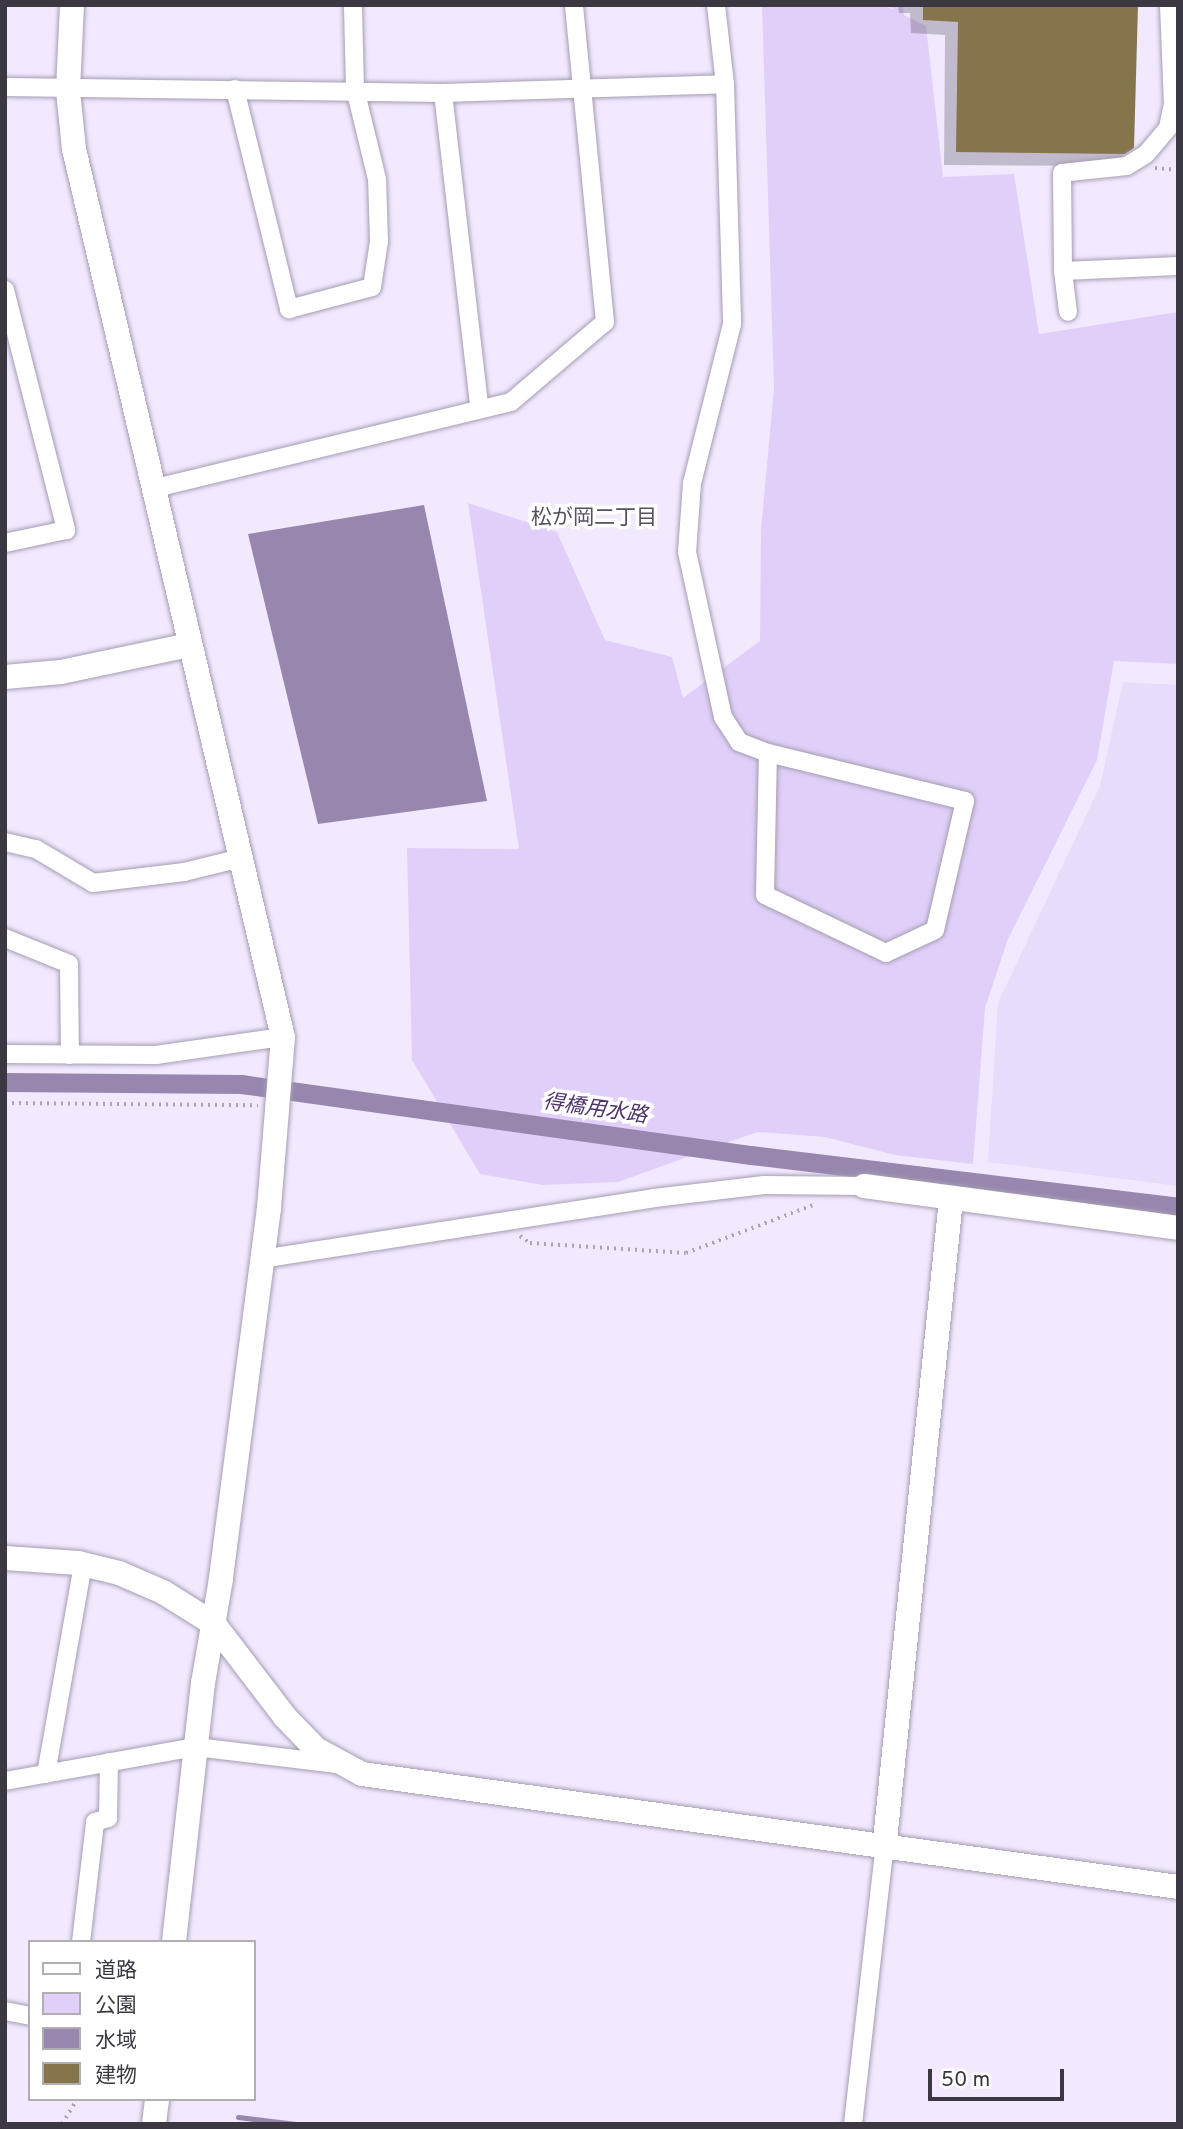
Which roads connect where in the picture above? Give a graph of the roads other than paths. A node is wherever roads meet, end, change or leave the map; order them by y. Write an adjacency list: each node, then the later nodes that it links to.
1 (72, 5): 11 (street)
2 (353, 5): 10 (street)
3 (575, 5): 7 (street)
4 (716, 5): 6 (street)
5 (1169, 5): 14 (street)
6 (725, 84): 7 (street); 22 (street)
7 (583, 85): 12 (street); 17 (street)
8 (5, 87): 11 (street)
9 (235, 89): 10 (street); 10 (street); 11 (street)
10 (355, 89): 12 (street)
11 (68, 91): 18 (street)
12 (443, 93): 17 (street)
13 (1178, 266): 14 (street)
14 (1063, 271): 16 (street)
15 (5, 290): 19 (street)
16 (1068, 312)
17 (479, 406): 18 (street)
18 (152, 489): 20 (street)
19 (5, 543)
20 (189, 645): 21 (street); 24 (street)
21 (5, 677)
22 (768, 753): 22 (street)
23 (5, 842): 24 (street)
24 (241, 858): 26 (street)
25 (5, 938): 28 (street)
26 (283, 1037): 28 (street); 32 (street)
27 (5, 1054): 28 (street)
28 (70, 1055)
29 (864, 1186): 30 (street); 32 (street)
30 (951, 1199): 31 (street); 41 (street)
31 (1178, 1228)
32 (261, 1259): 35 (street)
33 (5, 1558): 34 (street)
34 (83, 1564): 35 (street); 39 (street)
35 (214, 1624): 36 (street); 38 (street)
36 (196, 1747): 37 (street); 38 (street); 44 (street)
37 (109, 1762): 39 (street); 43 (street)
38 (346, 1765): 41 (street)
39 (46, 1774): 40 (street)
40 (5, 1781)
41 (884, 1850): 42 (street); 49 (street)
42 (1178, 1887)
43 (80, 1940)
44 (174, 1940)
45 (5, 2011): 46 (street)
46 (28, 2016)
47 (157, 2101): 48 (street)
48 (154, 2124)
49 (853, 2124)

